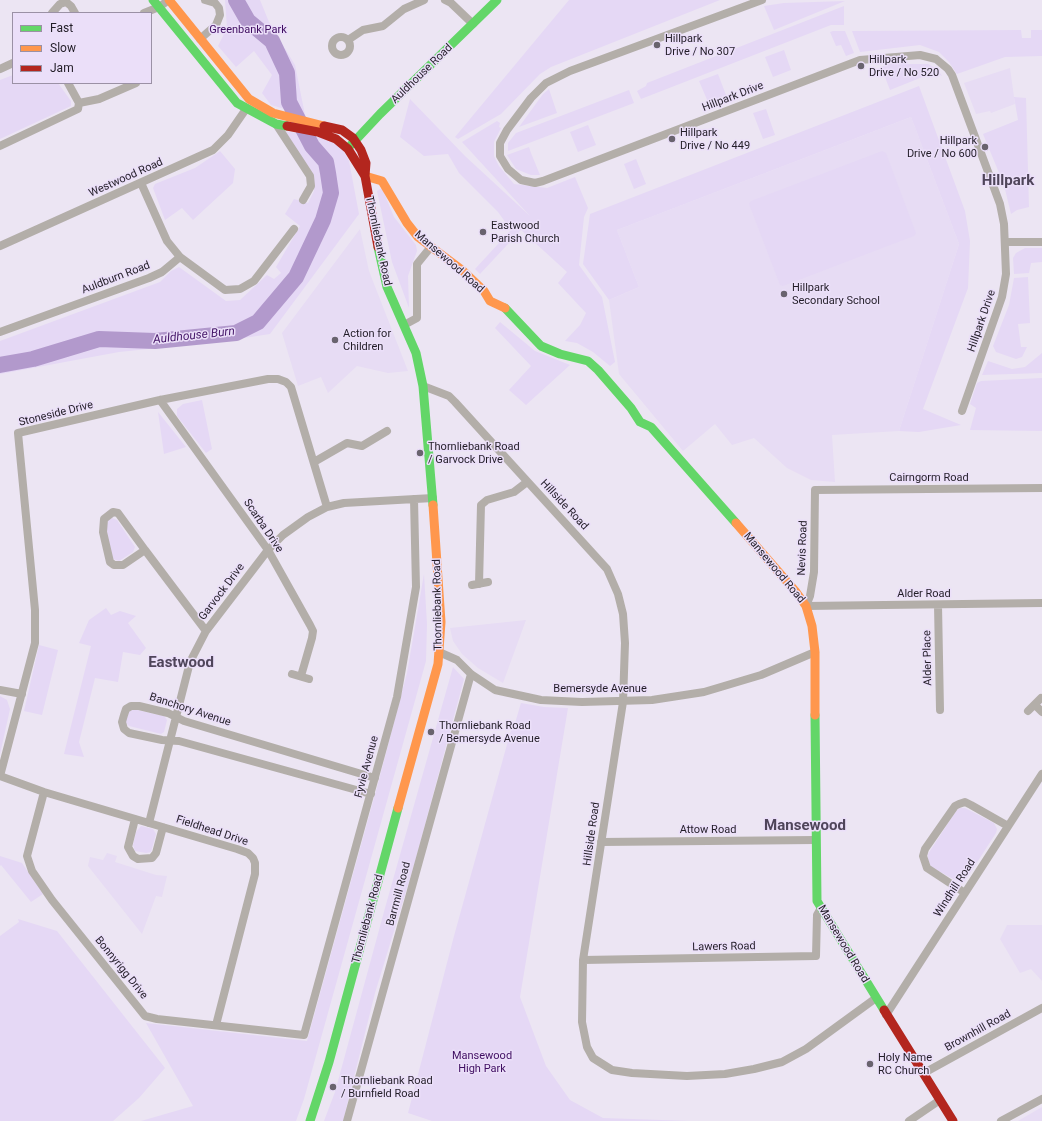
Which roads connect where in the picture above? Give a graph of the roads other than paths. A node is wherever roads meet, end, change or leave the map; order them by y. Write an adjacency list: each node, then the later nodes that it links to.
1 (169, 0): 7 (street); 12 (main road, Thornliebank Road)
2 (205, 0): 12 (street)
3 (424, 0): 13 (street)
4 (445, 0): 11 (street)
5 (497, 0): 11 (main road, Auldhouse Road)
6 (762, 0): 29 (street, Hillpark Drive)
7 (156, 4): 10 (street); 20 (main road, Thornliebank Road)
8 (53, 12): 9 (street)
9 (74, 12)
10 (145, 12)
11 (473, 24): 22 (main road, Auldhouse Road)
12 (200, 39): 18 (main road, Thornliebank Road)
13 (348, 40)
14 (12, 64): 15 (street)
15 (0, 70)
16 (69, 84): 19 (street)
17 (134, 84): 19 (street)
18 (252, 100): 20 (main road); 22 (main road, Thornliebank Road)
19 (79, 103): 23 (street)
20 (246, 109): 21 (main road, Thornliebank Road); 26 (street, Westwood Road)
21 (276, 124): 24 (main road, Thornliebank Road); 27 (street)
22 (355, 140): 24 (main road, Auldhouse Road); 25 (main road, Thornliebank Road)
23 (0, 146)
24 (348, 149): 25 (main road, Thornliebank Road)
25 (365, 176): 32 (main road, Mansewood Road); 34 (main road, Thornliebank Road)
26 (141, 183): 31 (street, Westwood Road); 33 (street)
27 (303, 200)
28 (294, 229): 33 (street)
29 (1005, 242): 30 (street); 38 (street, Hillpark Drive)
30 (1042, 242)
31 (0, 246)
32 (430, 248): 34 (street); 52 (main road, Mansewood Road)
33 (180, 257): 35 (street, Auldburn Road)
34 (404, 325): 36 (main road, Thornliebank Road)
35 (0, 332)
36 (423, 386): 41 (street, Hillside Road); 44 (main road, Thornliebank Road)
37 (160, 400): 40 (street, Stoneside Drive); 48 (street, Scarba Drive); 59 (street, Stoneside Drive)
38 (962, 411)
39 (387, 431): 40 (street)
40 (314, 462): 46 (street, Stoneside Drive)
41 (527, 482): 49 (street); 61 (street, Hillside Road)
42 (1042, 488): 43 (street, Cairngorm Road)
43 (815, 490): 52 (street, Nevis Road)
44 (433, 498): 45 (street, Garvock Drive); 54 (main road, Thornliebank Road)
45 (414, 499): 46 (street, Garvock Drive); 70 (street, Fyvie Avenue)
46 (327, 507): 48 (street, Garvock Drive)
47 (144, 550): 47 (street); 53 (street)
48 (268, 550): 53 (street, Garvock Drive); 56 (street, Scarba Drive)
49 (488, 582)
50 (1042, 603): 51 (street, Alder Road)
51 (938, 605): 52 (street, Alder Road); 63 (street, Alder Place)
52 (806, 606): 55 (main road, Mansewood Road)
53 (206, 631): 66 (street, Garvock Drive)
54 (439, 652): 57 (street, Bemersyde Avenue); 90 (main road, Thornliebank Road)
55 (815, 652): 61 (street, Bemersyde Avenue); 77 (main road, Mansewood Road)
56 (292, 674)
57 (471, 674): 61 (street, Bemersyde Avenue); 91 (street, Barrmill Road)
58 (0, 690): 59 (street)
59 (22, 694): 69 (street, Stoneside Drive)
60 (1041, 698): 62 (street)
61 (623, 702): 78 (street, Hillside Road)
62 (1035, 705): 64 (street); 65 (street)
63 (940, 710)
64 (1028, 711)
65 (1042, 712)
66 (175, 716): 67 (street, Garvock Drive); 67 (street, Banchory Avenue); 70 (street, Banchory Avenue)
67 (170, 740): 72 (street, Banchory Avenue); 74 (street, Garvock Drive)
68 (1042, 774): 75 (street, Windhill Road)
69 (0, 776): 71 (street, Fieldhead Drive)
70 (375, 778): 72 (street, Fyvie Avenue)
71 (44, 792): 73 (street, Fieldhead Drive); 85 (street, Bonnyrigg Drive)
72 (371, 794): 86 (street, Fyvie Avenue)
73 (135, 819): 74 (street, Fieldhead Drive); 76 (street)
74 (149, 823): 76 (street, Fieldhead Drive)
75 (1008, 826): 79 (street, Windhill Road); 79 (street)
76 (163, 828): 85 (street, Fieldhead Drive)
77 (815, 840): 78 (street, Attow Road); 80 (main road, Mansewood Road)
78 (601, 842): 81 (street, Hillside Road)
79 (965, 893): 84 (street, Windhill Road)
80 (821, 908): 81 (street, Lawers Road); 82 (main road, Mansewood Road)
81 (584, 960): 82 (street, Hillside Road)
82 (876, 998): 84 (main road, Mansewood Road)
83 (1042, 1008): 87 (street, Brownhill Road)
84 (886, 1015): 87 (main road, Mansewood Road)
85 (216, 1025): 86 (street, Bonnyrigg Drive)
86 (304, 1035)
87 (924, 1073): 89 (main road, Mansewood Road)
88 (1042, 1099): 94 (street)
89 (940, 1100): 92 (street); 93 (main road, Mansewood Road)
90 (310, 1121)
91 (347, 1121)
92 (909, 1121)
93 (953, 1121)
94 (1001, 1121)

